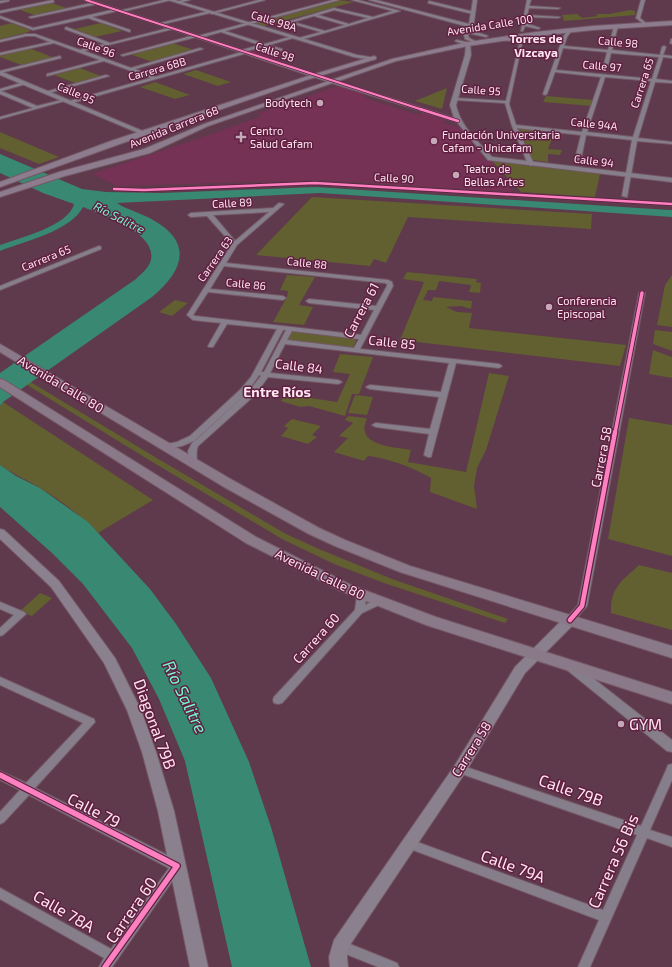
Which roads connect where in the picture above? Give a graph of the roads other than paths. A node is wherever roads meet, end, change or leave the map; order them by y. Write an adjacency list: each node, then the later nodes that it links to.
1 (7, 0): 13 (street)
2 (87, 0): 16 (street, Calle 98)
3 (170, 0): 14 (street, Calle 98A); 20 (street)
4 (188, 0): 14 (street)
5 (263, 0): 23 (street)
6 (337, 0): 40 (street)
7 (354, 0): 21 (street)
8 (371, 0): 19 (street)
9 (474, 0): 24 (street)
10 (529, 0): 17 (street)
11 (642, 0): 33 (street)
12 (53, 1): 22 (street)
13 (0, 2)
14 (178, 2): 23 (street, Calle 98A)
15 (429, 2): 24 (street)
16 (96, 3): 20 (street, Calle 98); 29 (street)
17 (528, 7): 18 (street); 27 (street)
18 (558, 8)
19 (406, 9): 21 (street); 43 (street)
20 (119, 11): 26 (street); 39 (street, Calle 98)
21 (398, 11): 32 (street); 43 (street)
22 (0, 12)
23 (211, 12): 39 (street); 40 (street, Calle 98A)
24 (473, 13): 43 (street)
25 (313, 15): 32 (street); 42 (street); 50 (street)
26 (88, 16): 28 (street); 48 (street)
27 (526, 16): 30 (street); 41 (street)
28 (0, 17)
29 (31, 17)
30 (558, 17)
31 (672, 17): 36 (main road, Avenida Calle 100)
32 (372, 18): 42 (street)
33 (638, 18): 34 (main road, Avenida Calle 100); 35 (main road, Avenida Calle 100)
34 (630, 19)
35 (645, 21): 36 (main road, Avenida Calle 100); 38 (main road, Avenida Calle 100)
36 (653, 21): 37 (main road, Avenida Calle 100)
37 (672, 22)
38 (616, 23): 46 (main road, Avenida Calle 100); 47 (main road, Avenida Calle 100); 72 (street)
39 (159, 24): 45 (street, Calle 98)
40 (248, 24): 49 (street); 55 (street, Calle 98A)
41 (524, 24): 46 (street); 51 (street)
42 (349, 25): 50 (street)
43 (471, 27): 54 (street); 62 (street)
44 (66, 28): 64 (street)
45 (172, 28): 53 (street, Calle 98); 64 (street)
46 (538, 28): 51 (main road, Avenida Calle 100)
47 (570, 30): 52 (main road, Avenida Calle 100); 56 (street)
48 (129, 31)
49 (220, 31): 53 (street); 65 (street)
50 (325, 32): 57 (street)
51 (523, 33): 52 (main road, Avenida Calle 100); 54 (main road, Avenida Calle 100); 58 (main road, Avenida Calle 100); 66 (street)
52 (544, 33): 56 (street)
53 (197, 36): 73 (street, Calle 98); 75 (street)
54 (486, 36): 62 (main road, Avenida Calle 100)
55 (292, 37): 57 (street, Calle 98A); 65 (street, Carrera 68B)
56 (565, 37): 67 (street)
57 (300, 39): 81 (street, Calle 98A)
58 (496, 40): 62 (main road, Avenida Calle 100); 66 (street)
59 (672, 40): 63 (street)
60 (0, 41): 61 (street, Calle 96)
61 (54, 42): 71 (street, Calle 96); 74 (street)
62 (467, 42): 76 (main road, Avenida Calle 100); 92 (main road, Avenida Calle 100); 99 (street)
63 (672, 43)
64 (110, 44): 71 (street)
65 (264, 45): 70 (street); 73 (street, Carrera 68B)
66 (521, 45): 101 (street)
67 (562, 47): 72 (street, Calle 98); 85 (street)
68 (664, 47): 78 (street, Carrera 65)
69 (201, 49): 84 (street)
70 (281, 50)
71 (81, 51): 82 (street, Calle 96)
72 (610, 51): 78 (street, Calle 98); 83 (street)
73 (244, 52): 88 (street, Calle 98); 91 (street, Carrera 68B)
74 (0, 54)
75 (123, 55)
76 (388, 55)
77 (380, 56): 81 (main road)
78 (662, 56): 80 (street, Calle 98); 93 (street, Carrera 65)
79 (60, 57): 86 (street)
80 (672, 57)
81 (373, 58): 88 (main road)
82 (104, 60): 84 (street, Calle 96); 87 (street)
83 (606, 65)
84 (130, 69): 91 (street, Calle 96)
85 (553, 71): 90 (street, Calle 97); 98 (street)
86 (0, 73): 95 (street, Calle 95)
87 (48, 75)
88 (316, 75): 92 (street, Calle 98); 109 (main road, Avenida Carrera 68)
89 (107, 76): 97 (street)
90 (603, 76): 93 (street, Calle 97); 110 (street)
91 (155, 78): 100 (street, Carrera 68B)
92 (334, 80): 104 (street, Calle 98); 107 (street, Calle 98); 118 (main road, Avenida Carrera 68)
93 (654, 80): 94 (street, Calle 97); 111 (street, Carrera 65)
94 (672, 82)
95 (24, 83): 96 (street); 97 (street, Calle 95)
96 (0, 91): 102 (street)
97 (48, 92): 100 (street, Calle 95)
98 (545, 94)
99 (454, 99): 101 (street, Calle 95); 104 (street)
100 (69, 101): 102 (street, Carrera 68B); 109 (street, Calle 95)
101 (507, 102): 108 (street)
102 (37, 108): 105 (street, Carrera 68B)
103 (0, 113): 105 (street)
104 (454, 114): 107 (street)
105 (8, 116): 106 (street, Carrera 68B)
106 (0, 118)
107 (458, 121): 114 (street, Calle 94)
108 (514, 126): 110 (street, Calle 94A); 114 (street)
109 (143, 133): 117 (main road, Avenida Carrera 68)
110 (584, 133): 111 (street, Calle 94A); 113 (street)
111 (635, 139): 112 (street, Calle 94A); 115 (street, Carrera 65)
112 (672, 143)
113 (578, 159)
114 (531, 164): 115 (street, Calle 94)
115 (628, 175): 116 (street, Calle 94); 119 (street, Carrera 65)
116 (672, 180)
117 (5, 183)
118 (0, 195)
119 (625, 196)
120 (281, 204): 121 (street, Carrera 63)
121 (274, 210): 122 (street, Calle 89); 124 (street, Carrera 63)
122 (209, 214): 123 (street, Calle 89); 124 (street)
123 (191, 215)
124 (235, 244): 126 (street, Carrera 63)
125 (99, 248): 128 (street, Carrera 65)
126 (222, 264): 127 (street, Calle 88); 129 (street, Carrera 63)
127 (390, 283): 133 (street, Carrera 61)
128 (0, 288)
129 (206, 290): 131 (street, Calle 86); 134 (street, Carrera 63)
130 (642, 293): 163 (street, Carrera 58)
131 (283, 298)
132 (308, 301): 133 (street)
133 (378, 308): 138 (street, Carrera 61)
134 (190, 315): 135 (street, Calle 85)
135 (225, 321): 136 (street, Calle 85); 140 (street)
136 (281, 328): 137 (street, Calle 85); 145 (street)
137 (290, 329): 138 (street, Calle 85); 139 (street)
138 (362, 337): 142 (street, Carrera 61)
139 (283, 342): 142 (street, Calle 85); 146 (street)
140 (211, 346)
141 (0, 347): 155 (highway, Avenida Calle 80)
142 (356, 350): 143 (street, Calle 85)
143 (453, 361): 144 (street, Calle 85); 152 (street)
144 (499, 366)
145 (257, 373): 146 (street, Calle 84); 150 (street)
146 (266, 374): 148 (street, Calle 84); 151 (street)
147 (0, 382): 159 (highway, Avenida Calle 80)
148 (338, 382)
149 (370, 386): 152 (street)
150 (243, 392): 151 (street); 155 (street)
151 (251, 394): 157 (street)
152 (444, 395): 154 (street)
153 (376, 424): 154 (street)
154 (433, 432): 156 (street)
155 (166, 447): 157 (highway, Avenida Calle 80)
156 (428, 455)
157 (193, 463): 163 (highway, Avenida Calle 80)
158 (0, 533): 180 (main road, Diagonal 79B)
159 (362, 595): 160 (highway, Avenida Calle 80); 162 (street, Carrera 60)
160 (378, 602): 162 (street, Carrera 60); 166 (highway, Avenida Calle 80)
161 (0, 605): 164 (street)
162 (359, 611): 170 (street, Carrera 60)
163 (570, 620): 165 (highway, Avenida Calle 80); 166 (main road, Carrera 58)
164 (0, 633)
165 (672, 652)
166 (534, 655): 167 (highway, Avenida Calle 80); 173 (main road, Carrera 58)
167 (571, 667): 169 (highway, Avenida Calle 80); 171 (street)
168 (0, 681): 175 (street)
169 (672, 698)
170 (278, 700)
171 (672, 747)
172 (672, 768): 177 (street, Carrera 56 Bis)
173 (460, 769): 177 (street, Calle 79B); 179 (main road, Carrera 58)
174 (0, 775): 175 (street, Calle 79)
175 (28, 789): 176 (street); 180 (street, Calle 79)
176 (0, 819)
177 (644, 832): 178 (street, Calle 79B); 182 (street, Carrera 56 Bis)
178 (672, 842)
179 (409, 844): 182 (street, Calle 79A); 183 (main road, Carrera 58)
180 (177, 866): 184 (street, Carrera 60); 186 (main road, Diagonal 79B)
181 (0, 893): 184 (street, Calle 78A)
182 (606, 917): 189 (street, Carrera 56 Bis)
183 (340, 946): 187 (main road); 188 (street)
184 (113, 957): 185 (street, Carrera 60)
185 (105, 967)
186 (199, 967)
187 (339, 967)
188 (393, 967)
189 (584, 967)

